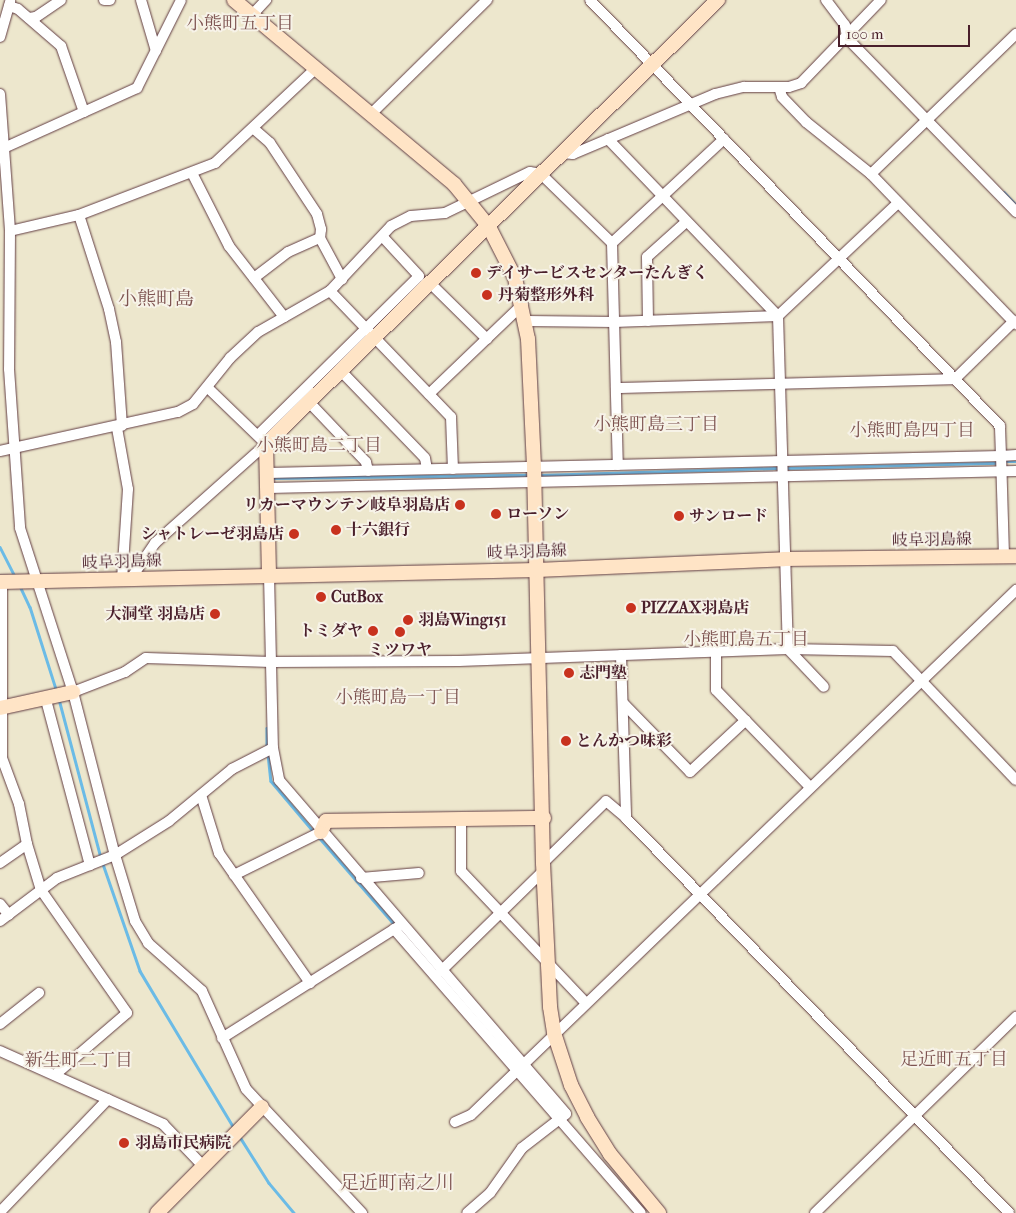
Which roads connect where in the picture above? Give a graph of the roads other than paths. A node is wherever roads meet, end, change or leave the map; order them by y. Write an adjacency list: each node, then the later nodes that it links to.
1 (60, 0): 15 (street)
2 (104, 0): 3 (street)
3 (110, 0)
4 (141, 0): 19 (street)
5 (181, 0): 19 (street)
6 (234, 0): 14 (street)
7 (266, 0): 14 (street)
8 (487, 0): 26 (street)
9 (590, 0): 20 (street)
10 (718, 0): 20 (street)
11 (826, 0): 18 (street)
12 (881, 0): 18 (street)
13 (10, 3): 15 (street); 17 (street)
14 (252, 15): 21 (street)
15 (29, 18): 25 (street)
16 (1016, 34): 27 (street)
17 (0, 37)
18 (847, 38): 22 (street); 27 (street)
19 (156, 51): 25 (street)
20 (652, 66): 24 (street); 32 (street)
21 (316, 68): 26 (street); 28 (street)
22 (779, 87): 24 (street); 35 (street)
23 (0, 94): 31 (street)
24 (691, 105): 29 (street); 30 (street)
25 (84, 112): 31 (street)
26 (371, 114): 37 (street)
27 (927, 120): 35 (street); 39 (street)
28 (254, 129): 33 (street); 45 (street)
29 (608, 139): 32 (street); 36 (street)
30 (724, 139): 36 (street); 47 (street)
31 (4, 148): 43 (street)
32 (562, 153): 34 (street)
33 (192, 174): 40 (street); 48 (street)
34 (542, 174): 37 (street); 42 (street); 46 (street)
35 (871, 174): 38 (street)
36 (662, 197): 41 (street); 46 (street)
37 (470, 203): 42 (street); 44 (street)
38 (898, 203): 47 (street); 59 (street)
39 (1016, 212)
40 (79, 215): 43 (street); 70 (street)
41 (686, 222): 54 (street); 57 (street)
42 (489, 227): 50 (street); 53 (street)
43 (10, 231): 51 (street)
44 (382, 236): 49 (street); 50 (street)
45 (320, 238): 48 (street); 49 (street)
46 (612, 243): 58 (street)
47 (840, 260): 54 (street); 63 (street)
48 (254, 278): 55 (street)
49 (342, 279): 52 (street)
50 (425, 281): 60 (street); 61 (street)
51 (5, 284): 72 (street)
52 (330, 291): 55 (street); 60 (street)
53 (523, 304): 56 (street); 61 (street)
54 (778, 316): 57 (street); 65 (street)
55 (284, 317): 66 (street)
56 (526, 321): 58 (street); 78 (street)
57 (648, 321): 58 (street)
58 (614, 322): 67 (street)
59 (1015, 323): 63 (street)
60 (369, 333): 62 (street); 64 (street); 68 (street)
61 (487, 339): 68 (street)
62 (340, 370): 64 (street); 79 (street)
63 (955, 379): 65 (street); 75 (street)
64 (317, 384): 69 (street); 71 (street)
65 (781, 385): 67 (street); 76 (street)
66 (208, 388): 70 (street); 71 (street)
67 (616, 388): 77 (street)
68 (429, 394): 80 (street)
69 (308, 401): 71 (street); 82 (street)
70 (120, 427): 72 (street); 92 (street)
71 (262, 440): 84 (street); 92 (street)
72 (13, 448): 73 (street); 94 (street)
73 (0, 451)
74 (1016, 455): 75 (street)
75 (1001, 456): 76 (street); 83 (street)
76 (784, 461): 77 (street); 85 (street)
77 (618, 465): 78 (street)
78 (534, 466): 80 (street); 86 (street)
79 (427, 469): 80 (street); 82 (street)
80 (453, 469)
81 (1016, 470): 83 (street)
82 (368, 471): 84 (street)
83 (1002, 471): 85 (street); 88 (street)
84 (268, 473): 87 (street)
85 (784, 476): 86 (street); 89 (street)
86 (535, 482): 87 (street); 90 (street)
87 (269, 488): 91 (street)
88 (1010, 556): 89 (street, 岐阜羽島線)
89 (784, 560): 90 (street, 岐阜羽島線); 96 (street)
90 (537, 570): 91 (street, 岐阜羽島線); 99 (street)
91 (269, 575): 92 (street, 岐阜羽島線); 100 (street)
92 (126, 580): 94 (street, 岐阜羽島線)
93 (3, 582): 94 (street, 岐阜羽島線); 106 (street)
94 (35, 582): 103 (street)
95 (1016, 590): 101 (street)
96 (788, 649): 97 (street); 101 (street); 102 (street)
97 (716, 652): 98 (street); 107 (street)
98 (621, 655): 99 (street); 105 (street)
99 (540, 658): 100 (street); 113 (street)
100 (271, 662): 103 (street); 108 (street)
101 (919, 680): 109 (street); 110 (street)
102 (824, 687)
103 (70, 693): 104 (street); 117 (street)
104 (49, 699): 106 (street); 119 (street)
105 (623, 703): 107 (street); 114 (street)
106 (2, 708): 116 (street)
107 (746, 720): 110 (street)
108 (273, 748): 111 (street); 115 (street)
109 (1016, 780)
110 (810, 786): 125 (street)
111 (201, 795): 117 (street); 122 (street)
112 (461, 818): 113 (street); 115 (street); 127 (street)
113 (544, 818): 120 (street)
114 (626, 818): 120 (street); 125 (street)
115 (321, 832): 122 (street); 123 (street)
116 (27, 844): 118 (street); 124 (street)
117 (112, 857): 119 (street); 138 (street)
118 (0, 863)
119 (92, 864): 124 (street)
120 (543, 867): 127 (street); 130 (street)
121 (418, 873): 123 (street)
122 (234, 875): 132 (street)
123 (362, 878): 129 (street)
124 (41, 890): 128 (street); 141 (street)
125 (699, 894): 134 (street); 144 (street)
126 (0, 904): 128 (street)
127 (501, 913): 130 (street); 131 (street)
128 (4, 918)
129 (398, 927): 131 (street); 132 (street); 140 (street)
130 (546, 960): 134 (street); 137 (street)
131 (441, 971): 140 (street)
132 (310, 983): 138 (street)
133 (39, 993): 136 (street)
134 (585, 1002): 137 (street)
135 (1016, 1017): 144 (street)
136 (0, 1024)
137 (554, 1033): 140 (street); 153 (street)
138 (222, 1038): 143 (street)
139 (2, 1054): 141 (street)
140 (520, 1067): 145 (street); 146 (street)
141 (56, 1074): 142 (street)
142 (108, 1099): 147 (street); 148 (street)
143 (262, 1107): 147 (street); 150 (street)
144 (914, 1115): 154 (street); 155 (street)
145 (560, 1119): 151 (street); 152 (street)
146 (456, 1122)
147 (203, 1166): 149 (street)
148 (0, 1212)
149 (157, 1213)
150 (362, 1213)
151 (467, 1213)
152 (641, 1213)
153 (660, 1213)
154 (815, 1213)
155 (1009, 1213)

